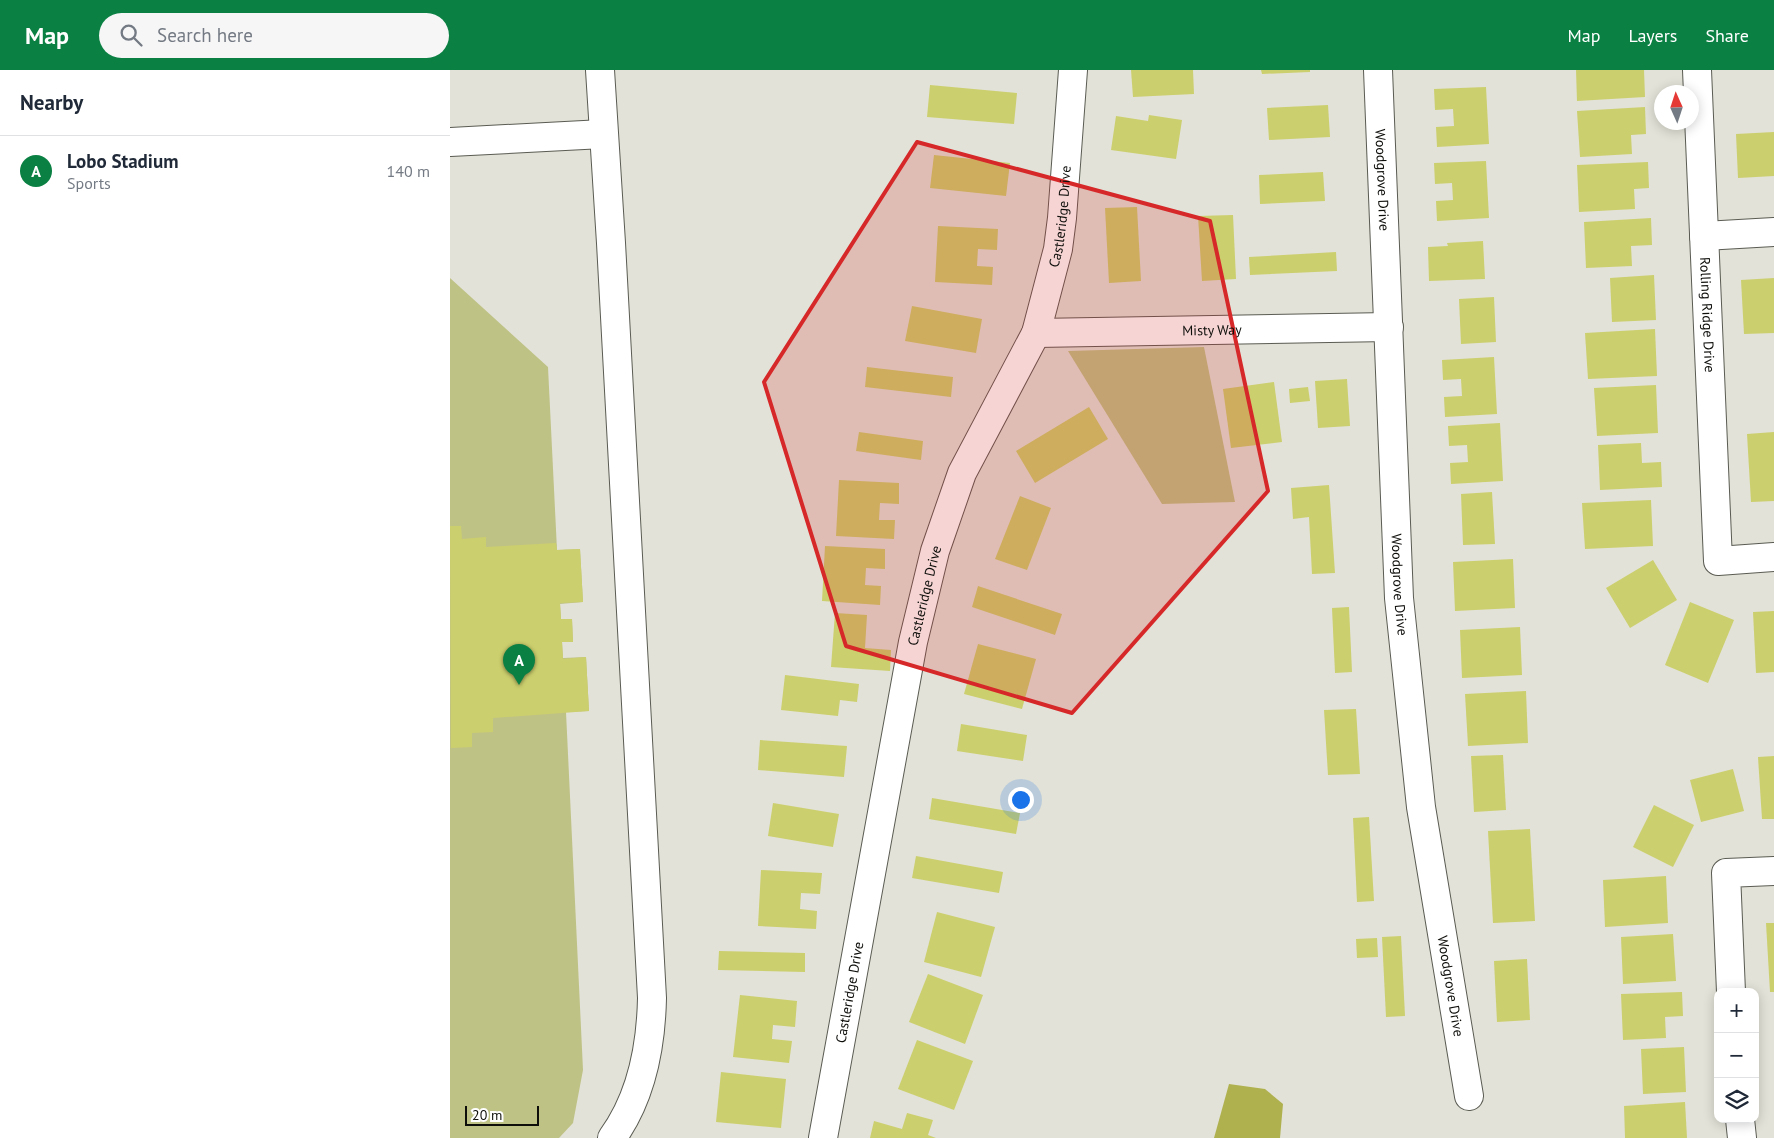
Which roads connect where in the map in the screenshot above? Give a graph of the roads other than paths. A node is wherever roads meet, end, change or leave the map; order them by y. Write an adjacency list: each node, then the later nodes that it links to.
1 (600, 70): 5 (street)
2 (1073, 70): 10 (street, Castleridge Drive)
3 (1378, 70): 9 (street, Woodgrove Drive)
4 (1697, 70): 8 (street, Rolling Ridge Drive)
5 (603, 134): 6 (street); 16 (street)
6 (450, 142)
7 (1774, 232): 8 (street)
8 (1704, 236): 11 (street, Rolling Ridge Drive)
9 (1389, 327): 10 (street, Misty Way); 14 (street, Woodgrove Drive)
10 (1036, 333): 17 (street, Castleridge Drive)
11 (1774, 557)
12 (1774, 871): 13 (street)
13 (1731, 988)
14 (1468, 1096)
15 (1740, 1123): 18 (street)
16 (612, 1138)
17 (823, 1138)
18 (1742, 1138)

